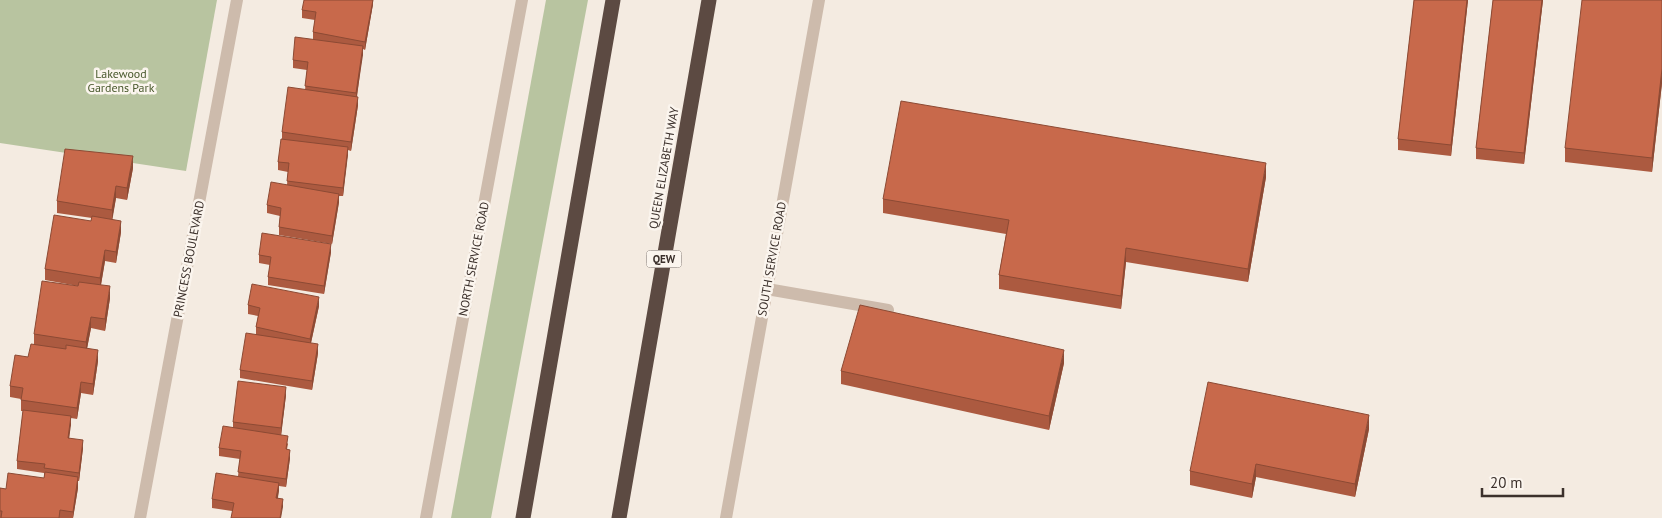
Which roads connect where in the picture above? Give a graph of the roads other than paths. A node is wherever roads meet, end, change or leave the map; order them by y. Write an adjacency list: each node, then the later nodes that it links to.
1 (237, 0): 8 (street, PRINCESS BOULEVARD)
2 (522, 0): 9 (street, NORTH SERVICE ROAD)
3 (613, 0): 10 (highway)
4 (709, 0): 11 (highway, QUEEN ELIZABETH WAY / QEW)
5 (819, 0): 6 (street, SOUTH SERVICE ROAD)
6 (767, 289): 7 (street); 12 (street, SOUTH SERVICE ROAD)
7 (888, 310)
8 (140, 518)
9 (426, 518)
10 (523, 518)
11 (619, 518)
12 (726, 518)

